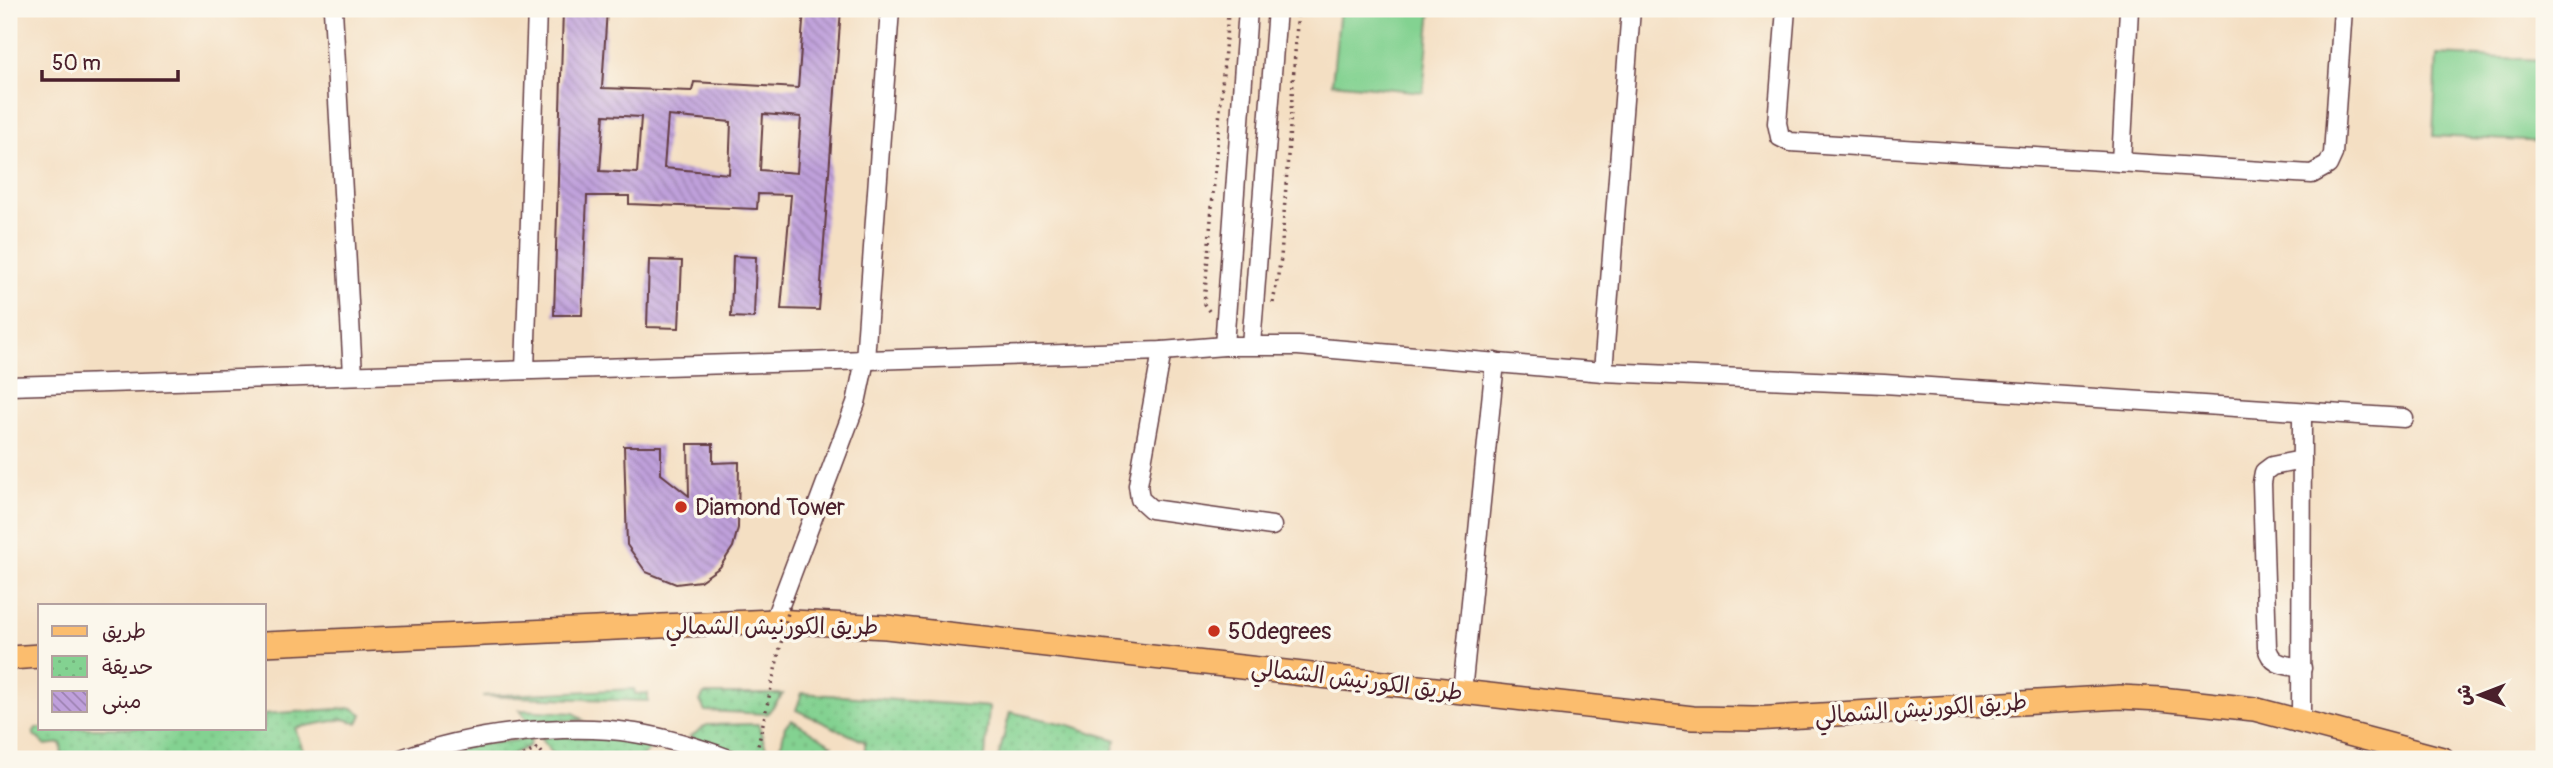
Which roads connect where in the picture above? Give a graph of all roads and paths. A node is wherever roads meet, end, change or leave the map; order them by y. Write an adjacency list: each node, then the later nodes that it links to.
1 (333, 9): 22 (street)
2 (537, 9): 20 (street)
3 (890, 9): 18 (street)
4 (1228, 9): 14 (path)
5 (1248, 9): 16 (street)
6 (1277, 9): 15 (street)
7 (1298, 9): 13 (path)
8 (1631, 9): 21 (street)
9 (1786, 9): 12 (street)
10 (2129, 9): 12 (street)
11 (2343, 9): 12 (street)
12 (2121, 162)
13 (1271, 310)
14 (1212, 317)
15 (1251, 345): 16 (street); 19 (street)
16 (1224, 346): 17 (street)
17 (1162, 351): 18 (street); 27 (street)
18 (865, 360): 20 (street); 29 (street)
19 (1494, 362): 21 (street); 34 (street)
20 (525, 370): 22 (street)
21 (1603, 372): 24 (street)
22 (353, 375): 23 (street)
23 (9, 386)
24 (2302, 412): 25 (street); 26 (street)
25 (2404, 418)
26 (2302, 460): 33 (street); 33 (street)
27 (1272, 526)
28 (792, 599): 40 (path, bridge)
29 (774, 621): 30 (main road, طريق الكورنيش الشمالي); 34 (main road, طريق الكورنيش الشمالي)
30 (266, 644)
31 (38, 656): 32 (main road)
32 (9, 657)
33 (2302, 668): 35 (street)
34 (1462, 692): 35 (main road, طريق الكورنيش الشمالي)
35 (2301, 719): 41 (main road, طريق الكورنيش الشمالي)
36 (401, 759): 39 (street)
37 (517, 759): 38 (path)
38 (547, 759)
39 (729, 759)
40 (755, 759)
41 (2442, 759)

